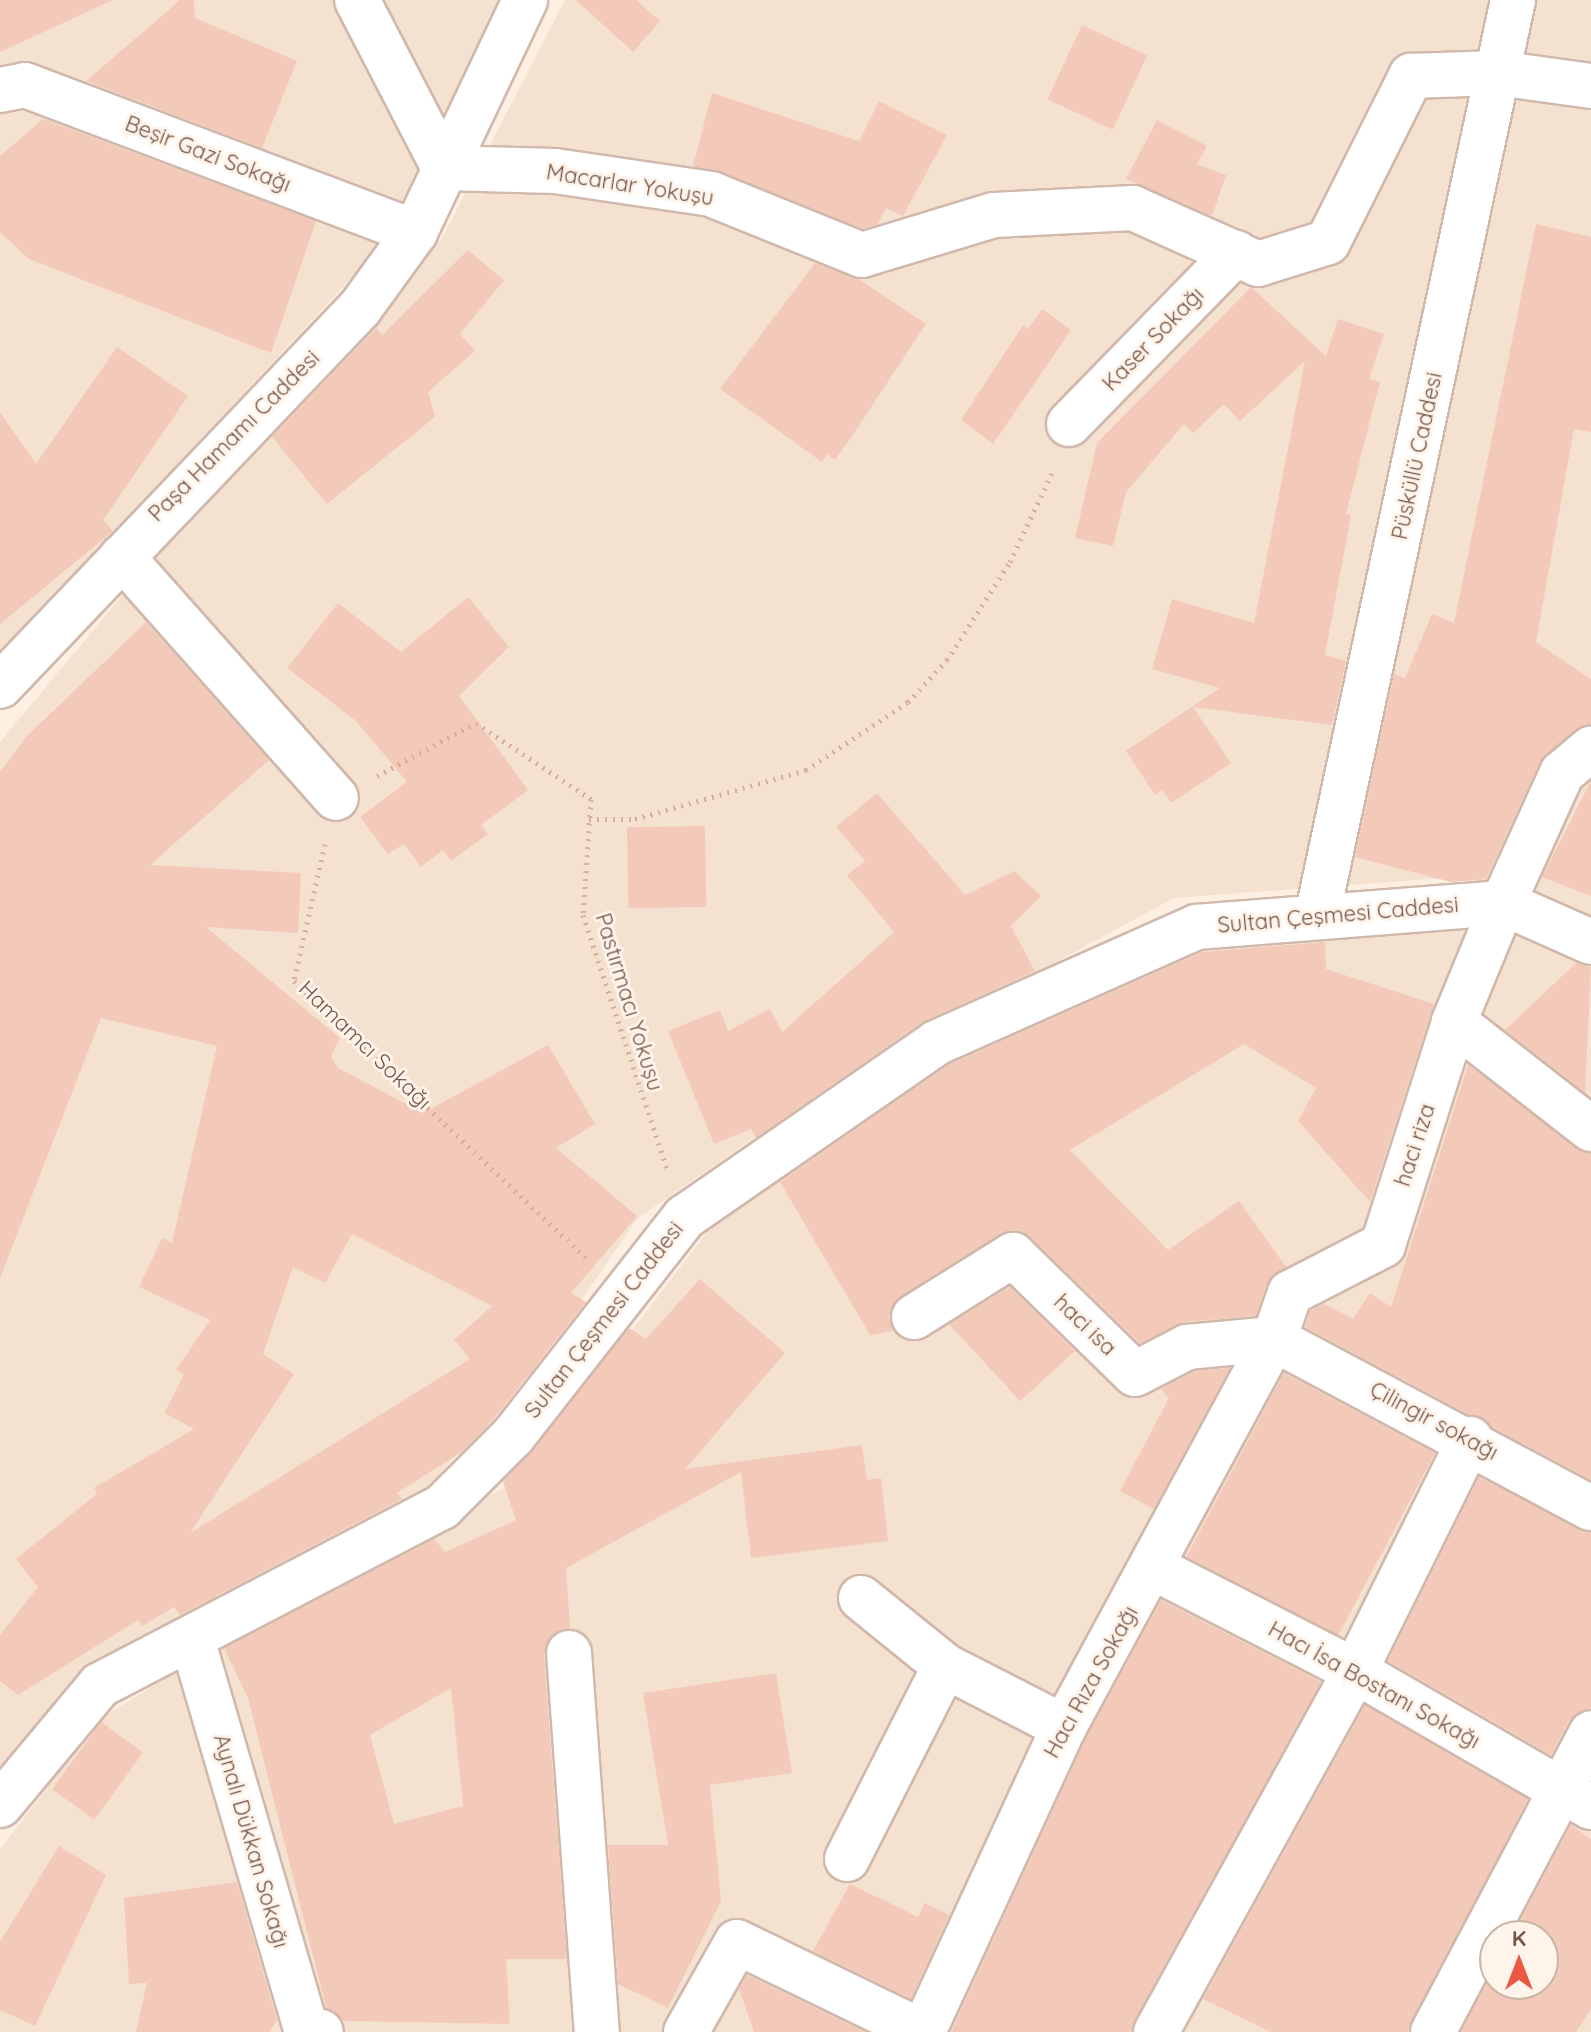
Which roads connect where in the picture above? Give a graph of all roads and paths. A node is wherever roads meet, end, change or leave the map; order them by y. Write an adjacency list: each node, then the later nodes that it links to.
1 (357, 0): 7 (street)
2 (525, 0): 7 (street, Paşa Hamamı Caddesi)
3 (1513, 0): 4 (street, Püsküllü Caddesi)
4 (1497, 73): 5 (street); 9 (street, Macarlar Yokuşu); 17 (street, Püsküllü Caddesi)
5 (1591, 86)
6 (0, 90): 8 (street, Beşir Gazi Sokağı)
7 (444, 168): 8 (street, Paşa Hamamı Caddesi); 9 (street, Macarlar Yokuşu)
8 (415, 232): 11 (street, Paşa Hamamı Caddesi)
9 (1236, 253): 10 (street, Kaser Sokağı)
10 (1069, 424): 15 (path)
11 (122, 557): 12 (street, Paşa Hamamı Caddesi); 14 (street)
12 (0, 686)
13 (1591, 749): 16 (street, haci riza)
14 (336, 798): 15 (path, Pastırmacı Yokuşu); 22 (path, Hamamcı Sokağı)
15 (589, 819): 21 (path, Pastırmacı Yokuşu)
16 (1503, 903): 17 (street, Sultan Çeşmesi Caddesi); 18 (street); 19 (street, haci riza)
17 (1318, 912): 21 (street, Sultan Çeşmesi Caddesi)
18 (1591, 942)
19 (1454, 1022): 20 (street); 24 (street, haci riza)
20 (1591, 1129)
21 (685, 1217): 22 (street, Sultan Çeşmesi Caddesi)
22 (626, 1297): 29 (street, Sultan Çeşmesi Caddesi)
23 (914, 1317): 24 (street, haci isa)
24 (1274, 1339): 25 (street, Çilingir sokağı); 27 (street, Hacı Rıza Sokağı)
25 (1470, 1439): 26 (street, Çilingir sokağı); 32 (street)
26 (1591, 1508)
27 (1154, 1568): 32 (street, Hacı İsa Bostanı Sokağı); 33 (street, Hacı Rıza Sokağı)
28 (861, 1598): 31 (street)
29 (192, 1639): 36 (street, Sultan Çeşmesi Caddesi); 38 (street, Aynalı Dükkan Sokağı)
30 (569, 1653): 39 (street)
31 (945, 1666): 33 (street); 37 (street)
32 (1355, 1671): 35 (street, Hacı İsa Bostanı Sokağı); 42 (street)
33 (1064, 1727): 41 (street, Hacı Rıza Sokağı)
34 (1591, 1733): 35 (street)
35 (1576, 1799): 43 (street)
36 (0, 1805)
37 (847, 1859)
38 (321, 2032)
39 (597, 2032)
40 (686, 2032): 41 (street)
41 (922, 2032)
42 (1156, 2032)
43 (1433, 2032)

